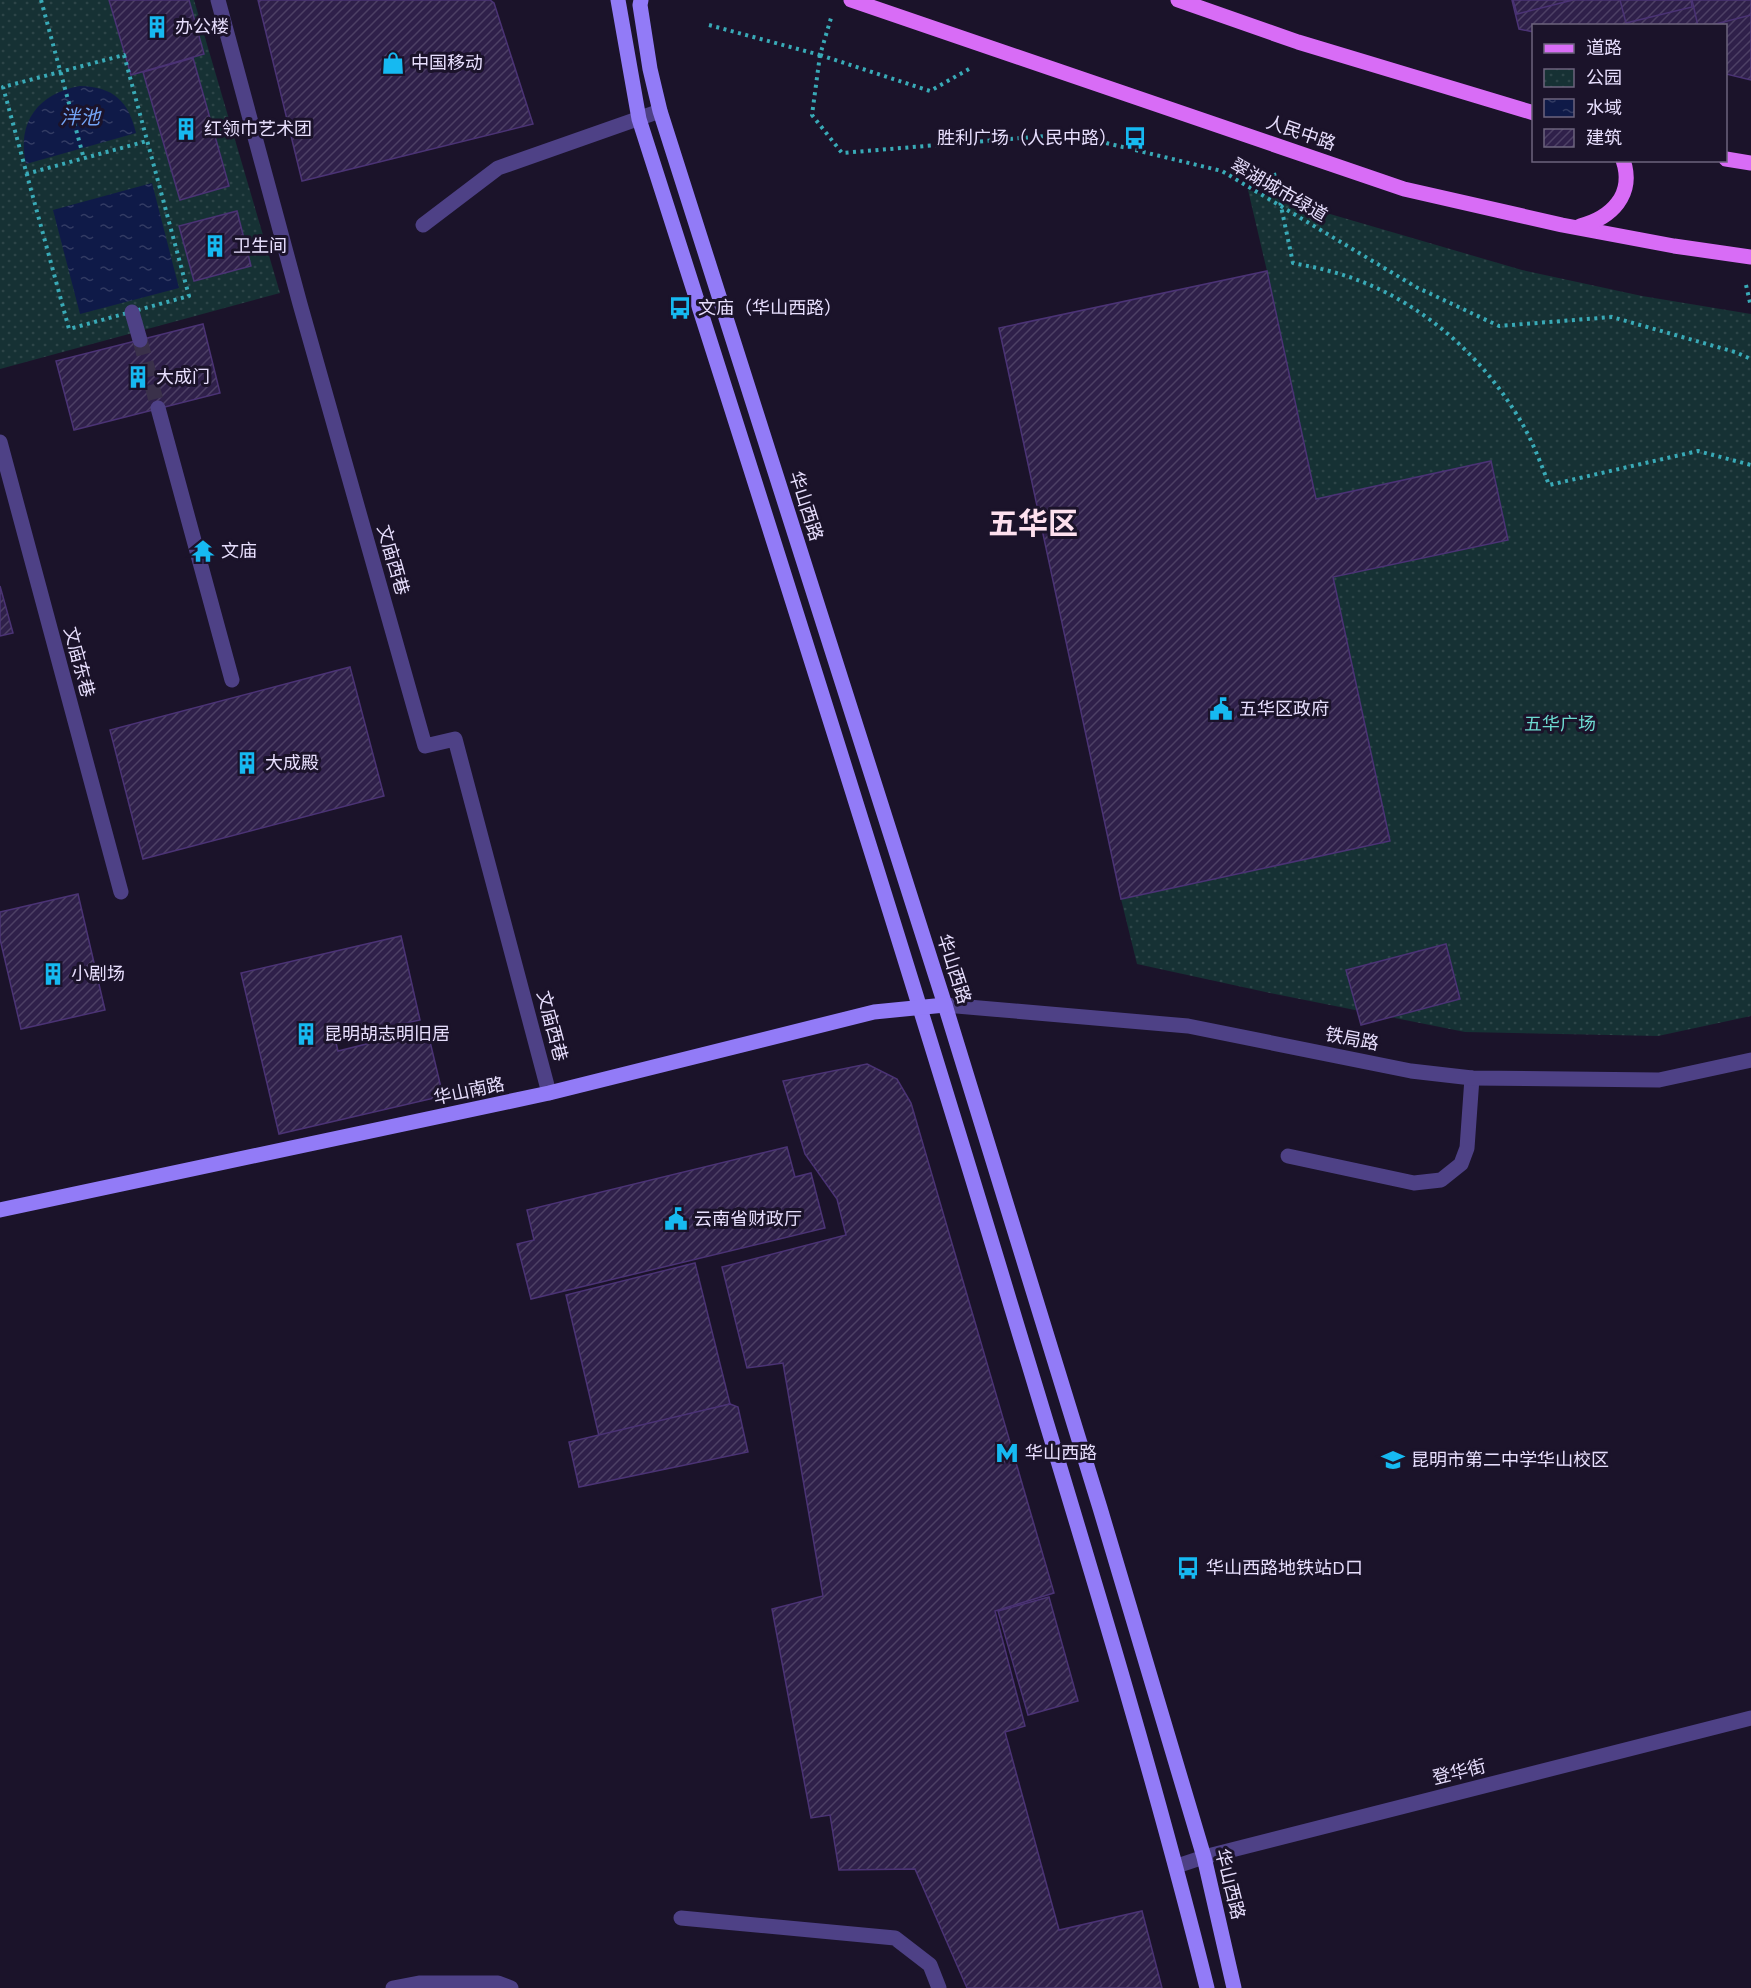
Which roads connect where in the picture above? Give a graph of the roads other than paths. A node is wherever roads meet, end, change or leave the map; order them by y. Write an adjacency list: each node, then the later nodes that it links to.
1 (218, 0): 25 (street, 文庙西巷)
2 (618, 0): 8 (main road)
3 (641, 0): 6 (main road, 华山西路)
4 (851, 0): 13 (main road, 人民中路)
5 (1178, 0): 7 (main road)
6 (660, 111): 8 (street); 21 (main road, 华山西路)
7 (1532, 113)
8 (639, 119): 12 (street); 22 (main road)
9 (1727, 159): 11 (main road)
10 (1623, 162): 13 (main road)
11 (1751, 163)
12 (423, 225)
13 (1562, 225): 14 (main road, 人民中路)
14 (1751, 257)
15 (132, 312): 16 (street)
16 (140, 340)
17 (158, 408): 19 (street)
18 (0, 442): 20 (street, 文庙东巷)
19 (232, 680)
20 (121, 892)
21 (945, 1005): 22 (main road, 华山南路); 24 (street, 铁局路); 29 (main road, 华山西路)
22 (921, 1007): 25 (main road, 华山南路); 30 (main road)
23 (1751, 1060): 24 (street, 铁局路)
24 (1472, 1078): 26 (street)
25 (549, 1094): 27 (main road, 华山南路)
26 (1288, 1156)
27 (0, 1210)
28 (1751, 1718): 29 (street, 登华街)
29 (1204, 1857): 30 (street, 登华街); 36 (main road, 华山西路)
30 (1177, 1866): 35 (main road)
31 (681, 1918): 34 (street)
32 (393, 1988): 33 (street)
33 (511, 1988)
34 (939, 1988)
35 (1208, 1988)
36 (1234, 1988)

